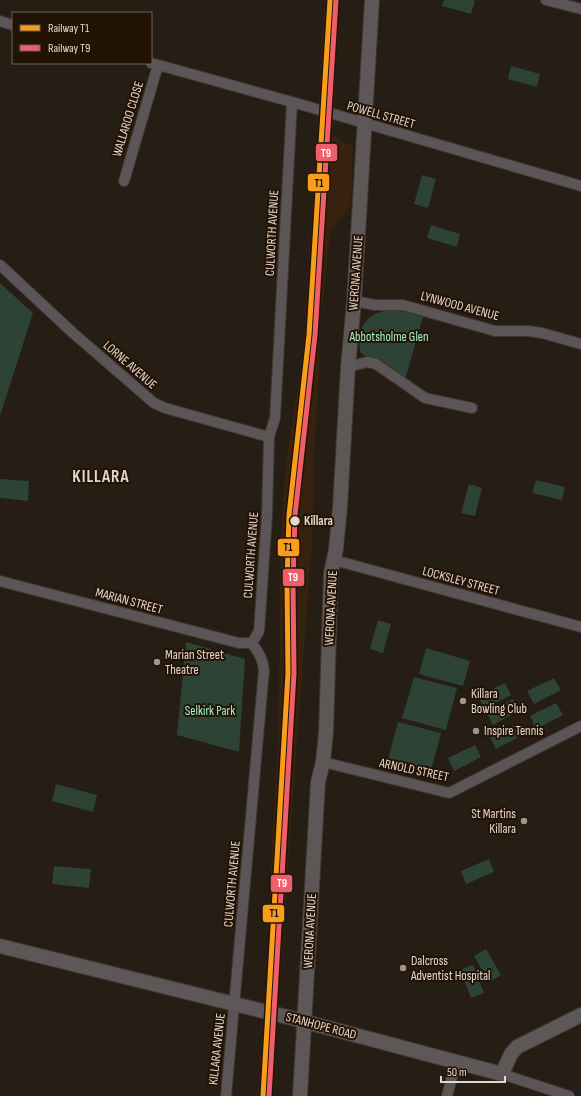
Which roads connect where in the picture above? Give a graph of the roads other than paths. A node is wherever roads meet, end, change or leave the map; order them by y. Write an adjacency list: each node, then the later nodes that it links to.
1 (372, 0): 8 (street, WERONA AVENUE)
2 (546, 0): 3 (street)
3 (581, 9)
4 (0, 21): 5 (street)
5 (12, 25)
6 (154, 64): 7 (street, POWELL STREET); 9 (street, WALLAROO CLOSE)
7 (292, 102): 8 (street, POWELL STREET); 16 (street, CULWORTH AVENUE)
8 (365, 124): 10 (street, POWELL STREET); 12 (street, WERONA AVENUE)
9 (124, 180)
10 (581, 186)
11 (0, 265): 16 (street, LORNE AVENUE)
12 (354, 301): 13 (street, LYNWOOD AVENUE); 14 (street, WERONA AVENUE)
13 (581, 344)
14 (348, 367): 15 (street); 17 (street, WERONA AVENUE)
15 (472, 408)
16 (269, 437): 20 (street, CULWORTH AVENUE)
17 (334, 560): 19 (street, LOCKSLEY STREET); 22 (street, WERONA AVENUE)
18 (0, 581): 20 (street, MARIAN STREET)
19 (581, 627)
20 (252, 643): 24 (street, CULWORTH AVENUE)
21 (581, 726): 22 (street, ARNOLD STREET)
22 (323, 762): 26 (street, WERONA AVENUE)
23 (0, 946): 24 (street, STANHOPE ROAD)
24 (234, 1005): 26 (street, STANHOPE ROAD); 29 (street, KILLARA AVENUE)
25 (581, 1014): 28 (street)
26 (305, 1022): 27 (street, STANHOPE ROAD); 30 (street, WERONA AVENUE)
27 (456, 1062): 28 (street, STANHOPE ROAD); 31 (street)
28 (502, 1074): 32 (street, STANHOPE ROAD)
29 (226, 1096)
30 (300, 1096)
31 (447, 1096)
32 (569, 1096)

